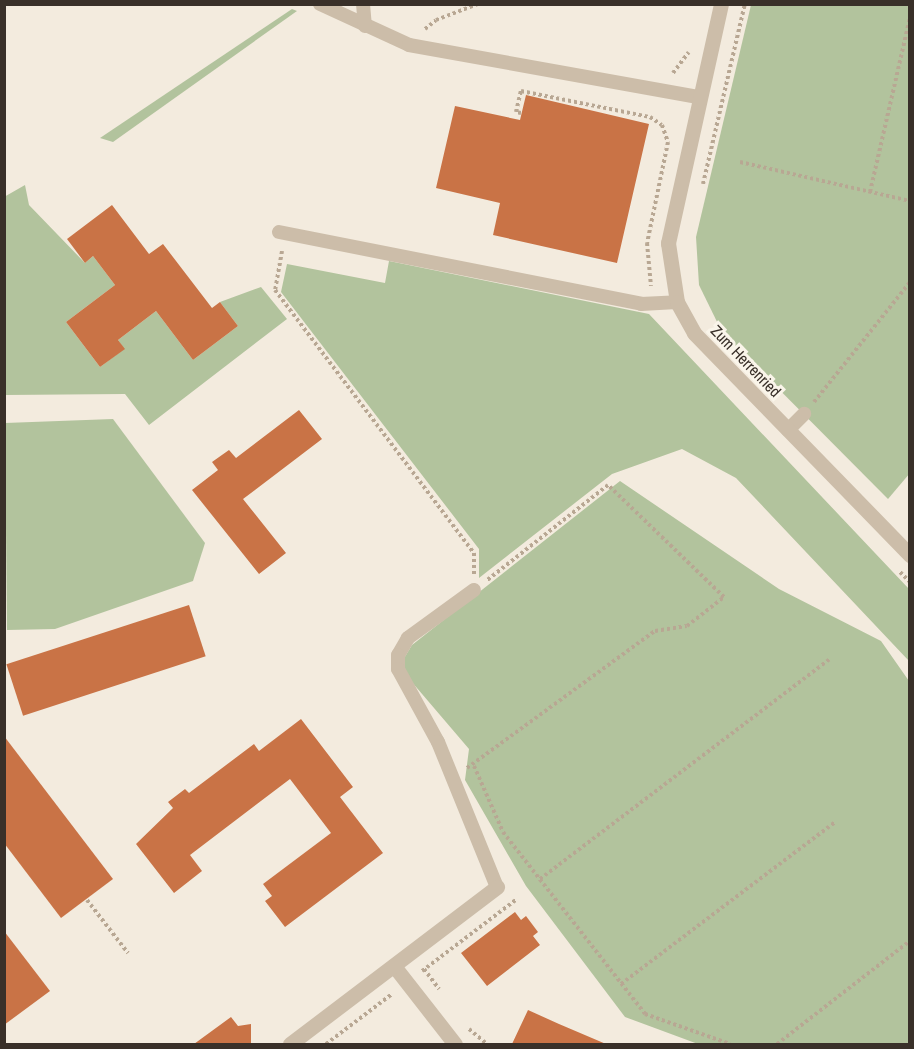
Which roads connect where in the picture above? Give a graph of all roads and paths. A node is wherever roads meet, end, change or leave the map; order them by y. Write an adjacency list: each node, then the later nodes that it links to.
1 (320, 4): 7 (lane)
2 (363, 4): 7 (lane)
3 (478, 4): 8 (path)
4 (721, 4): 11 (street, Zum Herrenried)
5 (745, 4): 13 (path)
6 (909, 17): 14 (path)
7 (365, 26): 11 (lane)
8 (416, 29)
9 (691, 44): 10 (path)
10 (674, 73)
11 (699, 97): 18 (street, Zum Herrenried)
12 (740, 162): 14 (path)
13 (702, 190)
14 (870, 192): 15 (path)
15 (909, 201)
16 (282, 232): 18 (lane); 22 (path)
17 (909, 282): 19 (path)
18 (677, 302): 20 (street, Zum Herrenried)
19 (804, 414): 20 (lane)
20 (788, 430): 21 (street, Zum Herrenried)
21 (909, 555)
22 (474, 590): 24 (path); 25 (lane)
23 (829, 660): 27 (path)
24 (474, 766): 25 (path); 27 (path)
25 (449, 773): 28 (lane)
26 (835, 822): 33 (path)
27 (540, 879): 33 (path)
28 (497, 887): 32 (street)
29 (87, 900): 31 (path)
30 (909, 940): 37 (path)
31 (128, 953)
32 (394, 966): 34 (street); 35 (street)
33 (621, 984): 36 (path)
34 (290, 1044)
35 (455, 1044)
36 (730, 1044)
37 (777, 1044)

